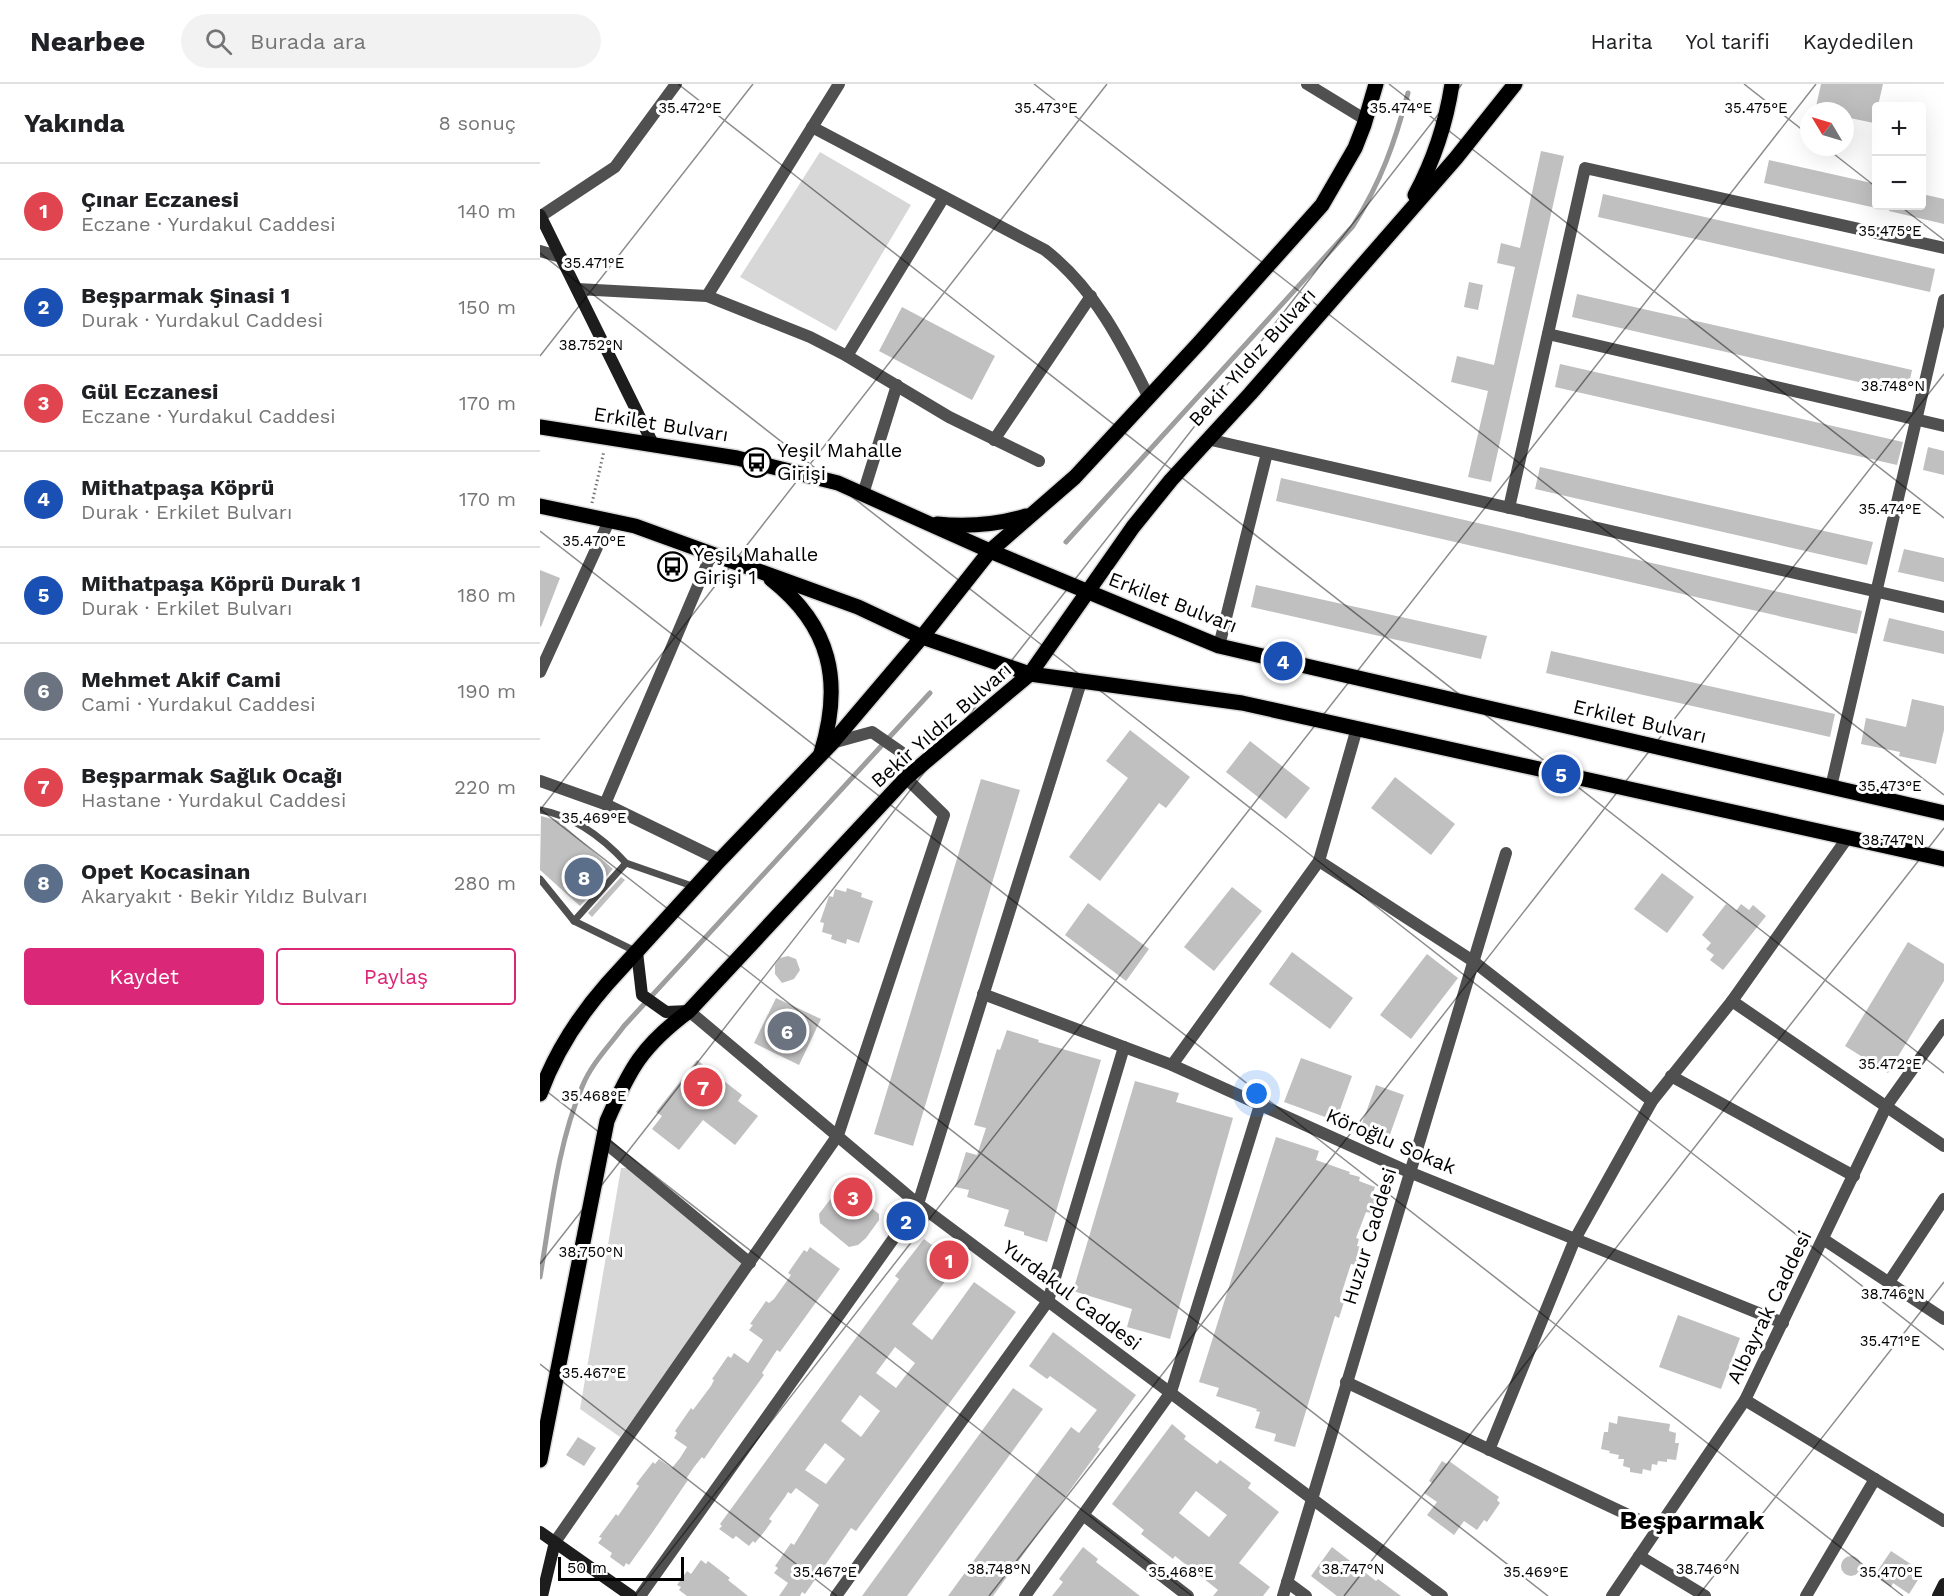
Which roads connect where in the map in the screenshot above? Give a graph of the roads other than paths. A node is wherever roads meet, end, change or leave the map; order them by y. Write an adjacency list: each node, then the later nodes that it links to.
1 (676, 84): 10 (street)
2 (839, 84): 8 (street)
3 (1308, 84): 7 (street)
4 (1376, 84): 7 (main road)
5 (1452, 84): 11 (main road)
6 (1515, 84): 11 (main road, Bekir Yıldız Bulvarı)
7 (1366, 120): 22 (main road)
8 (812, 127): 9 (street); 16 (street)
9 (944, 197): 17 (street); 20 (street)
10 (540, 216): 14 (street)
11 (1398, 223): 27 (main road, Bekir Yıldız Bulvarı)
12 (1944, 248): 19 (street)
13 (540, 251): 14 (street)
14 (561, 258): 15 (street)
15 (577, 289): 16 (street); 28 (street)
16 (706, 296): 20 (street)
17 (1091, 296): 22 (street); 26 (street)
18 (1944, 300): 23 (street)
19 (1548, 334): 23 (street); 33 (street)
20 (847, 356): 21 (street)
21 (897, 385): 26 (street); 31 (street)
22 (1149, 398): 34 (main road)
23 (1916, 420): 24 (street); 41 (street)
24 (1944, 426)
25 (540, 427): 28 (main road, Erkilet Bulvarı)
26 (994, 440): 30 (street)
27 (1207, 440): 29 (street); 40 (main road, Bekir Yıldız Bulvarı)
28 (653, 444): 31 (main road, Erkilet Bulvarı)
29 (1267, 453): 33 (street); 44 (street)
30 (1039, 461)
31 (862, 494): 36 (main road, Erkilet Bulvarı)
32 (540, 506): 35 (main road)
33 (1509, 508): 41 (street)
34 (1032, 515): 36 (main road); 37 (main road)
35 (609, 521): 38 (main road); 45 (street)
36 (928, 524): 37 (main road, Erkilet Bulvarı)
37 (990, 551): 40 (main road, Erkilet Bulvarı); 43 (main road)
38 (711, 555): 39 (main road); 54 (street)
39 (764, 574): 43 (main road); 50 (main road)
40 (1086, 591): 44 (main road, Erkilet Bulvarı); 46 (main road, Bekir Yıldız Bulvarı)
41 (1876, 591): 42 (street); 53 (street)
42 (1944, 607)
43 (922, 637): 46 (main road); 49 (main road)
44 (1219, 646): 53 (main road, Erkilet Bulvarı)
45 (540, 672)
46 (1030, 674): 47 (main road); 51 (main road, Bekir Yıldız Bulvarı)
47 (1081, 682): 48 (main road); 68 (street)
48 (1357, 729): 57 (main road); 61 (street)
49 (832, 743): 50 (main road); 51 (street)
50 (820, 756): 60 (main road)
51 (906, 778): 70 (main road, Bekir Yıldız Bulvarı); 79 (street)
52 (540, 781): 54 (street)
53 (1831, 787): 56 (main road, Erkilet Bulvarı)
54 (604, 804): 60 (street)
55 (540, 810): 62 (lane)
56 (1944, 813)
57 (1848, 837): 59 (main road); 69 (street)
58 (1506, 853): 67 (street, Huzur Caddesi)
59 (1944, 859)
60 (720, 860): 64 (main road)
61 (1319, 861): 67 (street); 73 (street)
62 (626, 863): 64 (lane); 65 (lane)
63 (540, 879): 65 (lane)
64 (695, 887): 66 (main road)
65 (574, 921): 66 (lane)
66 (637, 952): 70 (street); 75 (main road)
67 (1473, 961): 76 (street); 82 (street, Huzur Caddesi)
68 (983, 994): 72 (street, Köroğlu Sokak); 85 (street)
69 (1732, 1001): 74 (street); 78 (street)
70 (689, 1011): 79 (street, Yurdakul Caddesi); 80 (main road, Bekir Yıldız Bulvarı)
71 (1944, 1025): 78 (street, Albayrak Caddesi)
72 (1124, 1047): 73 (street, Köroğlu Sokak); 90 (street)
73 (1172, 1065): 77 (street, Köroğlu Sokak)
74 (1671, 1076): 76 (street); 83 (street)
75 (540, 1094)
76 (1652, 1101): 86 (street)
77 (1260, 1105): 82 (street, Köroğlu Sokak); 94 (street)
78 (1887, 1105): 81 (street); 83 (street, Albayrak Caddesi)
79 (838, 1135): 85 (street, Yurdakul Caddesi); 88 (street)
80 (603, 1142): 88 (street); 97 (main road, Bekir Yıldız Bulvarı)
81 (1944, 1146)
82 (1409, 1172): 86 (street, Köroğlu Sokak); 93 (street, Huzur Caddesi)
83 (1854, 1176): 87 (street, Albayrak Caddesi)
84 (1944, 1199): 89 (street)
85 (918, 1204): 90 (street, Yurdakul Caddesi); 110 (street)
86 (1575, 1239): 92 (street, Köroğlu Sokak); 96 (street)
87 (1823, 1239): 89 (street); 92 (street, Albayrak Caddesi)
88 (750, 1263): 104 (street)
89 (1889, 1282): 91 (street)
90 (1047, 1301): 94 (street, Yurdakul Caddesi); 111 (street)
91 (1944, 1320)
92 (1783, 1323): 95 (street, Albayrak Caddesi)
93 (1346, 1382): 96 (street); 99 (street, Huzur Caddesi)
94 (1170, 1392): 99 (street, Yurdakul Caddesi); 100 (street)
95 (1745, 1400): 98 (street); 102 (street, Albayrak Caddesi)
96 (1489, 1450): 102 (street)
97 (540, 1460)
98 (1875, 1479): 101 (street); 119 (street)
99 (1311, 1498): 106 (street, Huzur Caddesi); 116 (street, Yurdakul Caddesi)
100 (1083, 1515): 112 (street); 113 (street)
101 (1944, 1521)
102 (1658, 1529): 105 (street, Albayrak Caddesi)
103 (540, 1532): 104 (street)
104 (555, 1542): 108 (street); 109 (street)
105 (1639, 1556): 117 (street, Albayrak Caddesi); 118 (street)
106 (1287, 1582): 114 (street, Huzur Caddesi); 115 (street)
107 (1944, 1584): 120 (street)
108 (542, 1596)
109 (631, 1596)
110 (640, 1596)
111 (836, 1596)
112 (1025, 1596)
113 (1188, 1596)
114 (1283, 1596)
115 (1306, 1596)
116 (1442, 1596)
117 (1612, 1596)
118 (1705, 1596)
119 (1806, 1596)
120 (1938, 1596)

